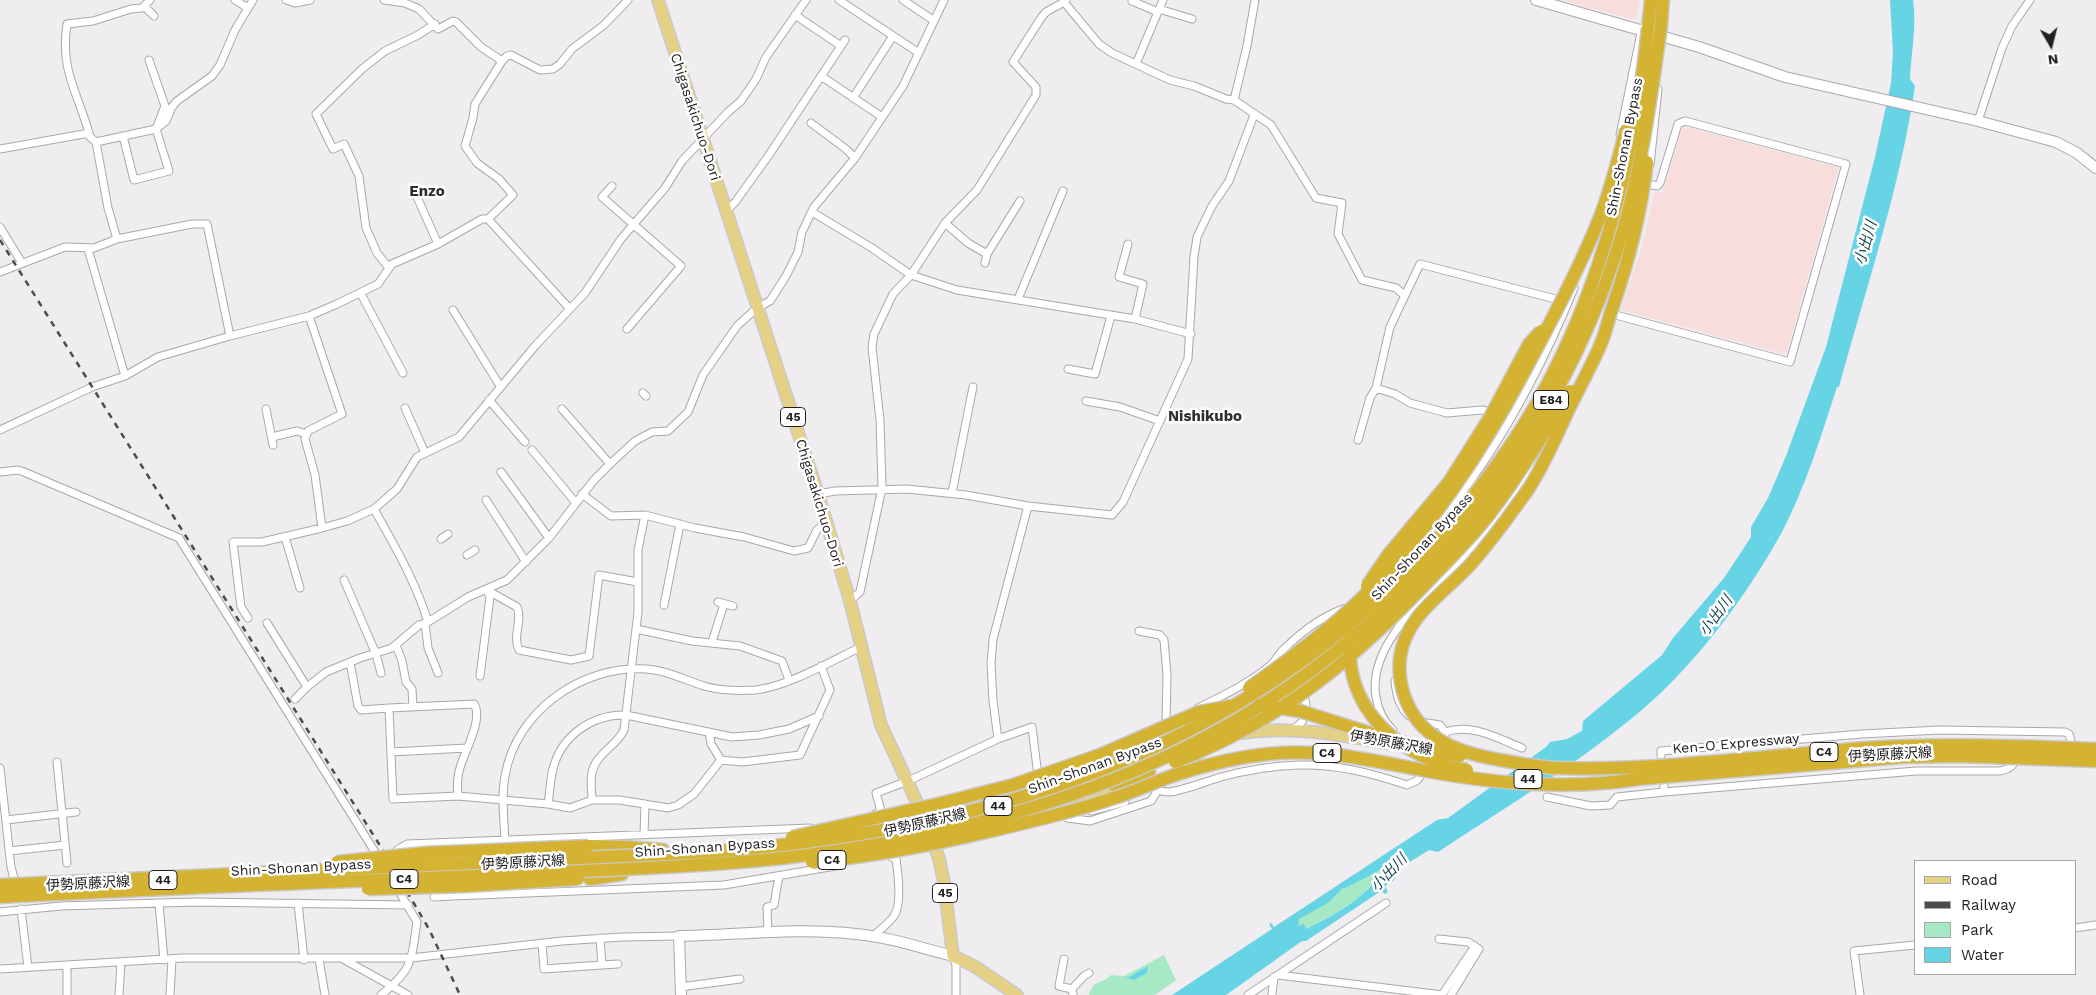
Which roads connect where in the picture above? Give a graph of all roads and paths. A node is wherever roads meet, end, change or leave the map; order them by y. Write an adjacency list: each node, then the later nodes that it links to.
1 (150, 0): 23 (street)
2 (236, 0): 24 (street)
3 (253, 0): 24 (street)
4 (286, 0): 5 (street)
5 (310, 0)
6 (384, 0): 20 (street)
7 (628, 0): 36 (street)
8 (658, 0): 48 (main road, Chigasakichuo-Dori / 45)
9 (806, 0): 26 (street)
10 (839, 0): 33 (street)
11 (904, 0): 29 (street)
12 (944, 0): 29 (street)
13 (1163, 0): 25 (street)
14 (1255, 0): 40 (street)
15 (1536, 0): 31 (street)
16 (1645, 0): 31 (street)
17 (1651, 0): 31 (highway, Shin-Shonan Bypass / E84)
18 (1665, 0): 32 (highway, Shin-Shonan Bypass / E84)
19 (2030, 0): 43 (street)
20 (406, 1): 30 (street)
21 (1065, 1): 37 (street); 61 (street)
22 (1132, 1): 25 (street)
23 (144, 6): 27 (street); 46 (street)
24 (248, 8): 45 (street)
25 (1159, 11): 28 (street); 37 (street)
26 (795, 15): 38 (street); 48 (street)
27 (154, 16)
28 (1192, 19)
29 (933, 20): 34 (street)
30 (435, 24): 36 (street); 71 (street)
31 (1645, 29): 32 (street); 77 (street); 81 (highway, bridge); 160 (highway, Shin-Shonan Bypass / E84, bridge)
32 (1662, 31): 43 (street); 53 (street); 84 (highway, E84, bridge); 160 (highway, Shin-Shonan Bypass / E84, bridge)
33 (893, 36): 34 (street); 39 (street)
34 (919, 53): 42 (street)
35 (149, 60): 45 (street)
36 (502, 61): 60 (street)
37 (1136, 64): 40 (street)
38 (821, 76): 39 (street); 58 (street)
39 (853, 98): 42 (street)
40 (1234, 100): 41 (street)
41 (1254, 115): 75 (street); 87 (street)
42 (882, 117): 51 (street)
43 (1978, 121): 52 (street)
44 (811, 123): 51 (street)
45 (156, 129): 47 (street); 47 (street)
46 (89, 133): 49 (street); 50 (street)
47 (122, 136): 49 (street)
48 (702, 139): 58 (main road, Chigasakichuo-Dori / 45); 62 (street)
49 (96, 142): 64 (street)
50 (0, 149)
51 (855, 158): 59 (street)
52 (2096, 168)
53 (1648, 184): 84 (street); 84 (street)
54 (612, 186): 62 (street)
55 (1063, 191): 76 (street)
56 (417, 197): 65 (street)
57 (1020, 201): 68 (street)
58 (726, 212): 78 (main road, Chigasakichuo-Dori / 45)
59 (812, 212): 73 (street); 78 (street)
60 (488, 219): 65 (street); 79 (street)
61 (945, 222): 68 (street); 73 (street)
62 (633, 226): 79 (street); 86 (street)
63 (0, 227): 69 (street)
64 (117, 239): 67 (street); 88 (street)
65 (438, 244): 71 (street)
66 (1128, 244): 85 (street)
67 (88, 249): 69 (street); 91 (street)
68 (987, 254): 70 (street)
69 (22, 262): 72 (street)
70 (984, 263)
71 (389, 268): 74 (street)
72 (0, 272)
73 (911, 275): 76 (street); 114 (street)
74 (361, 294): 82 (street); 90 (street)
75 (1404, 295): 77 (street); 94 (street)
76 (1018, 299): 83 (street)
77 (1568, 303): 100 (street)
78 (757, 308): 111 (street); 117 (main road, Chigasakichuo-Dori / 45)
79 (570, 309): 92 (street)
80 (453, 310): 92 (street)
81 (1556, 311): 185 (highway, bridge); 189 (highway, C4, bridge)
82 (309, 316): 88 (street); 103 (street)
83 (1111, 316): 85 (street); 89 (street)
84 (1610, 317): 107 (street); 183 (highway, C4, bridge); 201 (highway, bridge)
85 (1135, 319): 87 (street)
86 (627, 329)
87 (1191, 334): 101 (street)
88 (230, 336): 91 (street)
89 (1068, 369)
90 (403, 373)
91 (125, 376): 102 (street)
92 (500, 386): 95 (street)
93 (973, 387): 115 (street)
94 (1376, 388): 100 (street); 105 (street)
95 (489, 400): 106 (street); 110 (street)
96 (1086, 401): 101 (street)
97 (405, 408): 110 (street)
98 (562, 409): 111 (street)
99 (266, 410): 104 (street)
100 (1510, 417): 107 (street); 131 (street)
101 (1160, 421): 120 (street)
102 (0, 430)
103 (306, 434): 104 (street); 125 (street)
104 (272, 437): 108 (street)
105 (1358, 440)
106 (525, 442)
107 (1551, 442): 135 (street)
108 (273, 445)
109 (532, 450): 119 (street)
110 (425, 453): 121 (street)
111 (610, 464): 116 (street)
112 (0, 472): 236 (street)
113 (501, 472): 128 (street)
114 (882, 488): 115 (street); 117 (street); 139 (street)
115 (952, 493): 120 (street)
116 (582, 494): 119 (street); 122 (street)
117 (818, 494): 123 (main road, Chigasakichuo-Dori / 45)
118 (486, 500): 133 (street)
119 (576, 503): 128 (street)
120 (1028, 506): 170 (street)
121 (374, 509): 125 (street); 146 (street)
122 (645, 515): 124 (street); 136 (street)
123 (826, 522): 124 (street); 139 (main road, Chigasakichuo-Dori / 45)
124 (680, 524): 140 (street)
125 (322, 528): 127 (street)
126 (448, 534): 129 (street)
127 (285, 537): 137 (street); 144 (street)
128 (548, 538): 133 (street)
129 (441, 539)
130 (475, 550): 132 (street)
131 (1412, 553): 135 (street); 141 (street)
132 (467, 555)
133 (526, 562): 138 (street)
134 (344, 580): 152 (street)
135 (1440, 581): 143 (street)
136 (638, 582): 138 (street); 147 (street)
137 (300, 588)
138 (487, 590): 146 (street); 158 (street)
139 (850, 601): 151 (main road, Chigasakichuo-Dori / 45)
140 (664, 605)
141 (1362, 605): 167 (street); 168 (street)
142 (733, 606): 149 (street)
143 (1409, 615): 173 (street); 174 (street)
144 (248, 618)
145 (267, 623): 161 (street)
146 (426, 623): 150 (street); 157 (street)
147 (636, 629): 149 (street); 155 (street)
148 (1139, 631): 167 (street)
149 (712, 642): 159 (street)
150 (396, 645): 152 (street); 163 (street)
151 (861, 647): 154 (street); 190 (main road, Chigasakichuo-Dori / 45)
152 (376, 654): 153 (street); 156 (street)
153 (350, 662): 161 (street); 164 (street)
154 (821, 666): 159 (street); 166 (street)
155 (631, 669): 159 (street); 165 (street); 195 (street)
156 (381, 673)
157 (438, 673)
158 (480, 676)
159 (789, 680)
160 (1284, 682): 219 (highway, Shin-Shonan Bypass / C4, bridge); 222 (highway, Shin-Shonan Bypass / C4, bridge)
161 (307, 687): 162 (street)
162 (295, 699)
163 (413, 707): 164 (street); 172 (street)
164 (388, 708): 176 (street)
165 (626, 715): 169 (street); 196 (street); 199 (street)
166 (819, 716): 169 (street); 181 (street)
167 (1166, 723): 187 (street)
168 (1292, 730): 173 (main road, 伊勢原藤沢線 / 44); 185 (main road, 伊勢原藤沢線 / 44)
169 (709, 732): 181 (street)
170 (998, 739): 187 (street); 190 (street)
171 (2072, 745): 175 (main road, 伊勢原藤沢線 / 44); 179 (street); 183 (main road, 伊勢原藤沢線 / 44)
172 (467, 748): 176 (street); 193 (street)
173 (1420, 748): 183 (main road, 伊勢原藤沢線 / 44)
174 (1522, 748)
175 (2096, 748): 183 (highway, Ken-O Expressway / C4, bridge)
176 (391, 752): 193 (street)
177 (2016, 753): 178 (main road, 伊勢原藤沢線 / 44); 180 (main road, 伊勢原藤沢線 / 44); 194 (street)
178 (1359, 754): 184 (street); 191 (main road, 伊勢原藤沢線 / 44)
179 (1661, 755)
180 (2096, 759): 189 (highway, Ken-O Expressway / C4, bridge)
181 (721, 760): 200 (street)
182 (57, 762): 203 (street)
183 (1525, 763): 219 (highway, C4, bridge)
184 (1332, 765): 188 (street); 192 (street)
185 (1117, 766): 198 (main road, 伊勢原藤沢線 / 44)
186 (0, 768): 205 (street)
187 (1038, 776): 198 (street)
188 (1420, 777)
189 (1638, 779): 222 (highway, C4, bridge)
190 (908, 781): 207 (street); 208 (main road, Chigasakichuo-Dori / 45)
191 (1138, 781): 192 (street); 201 (main road, 伊勢原藤沢線 / 44)
192 (1158, 790): 204 (street)
193 (458, 796): 195 (street)
194 (1547, 797)
195 (503, 799): 199 (street); 212 (street)
196 (592, 800): 199 (street); 200 (street)
197 (1124, 800): 204 (street)
198 (1018, 801): 208 (main road, 伊勢原藤沢線 / 44)
199 (548, 804)
200 (645, 804): 209 (street)
201 (1045, 807): 206 (main road, 伊勢原藤沢線 / 44)
202 (76, 812): 203 (street)
203 (62, 814): 205 (street); 216 (street)
204 (1067, 818): 210 (street)
205 (6, 820): 218 (street)
206 (985, 822): 208 (main road, 伊勢原藤沢線 / 44); 210 (street)
207 (812, 828): 209 (street); 215 (street)
208 (929, 828): 213 (main road, 伊勢原藤沢線 / 44); 215 (main road, 伊勢原藤沢線 / 44); 249 (main road, 45)
209 (644, 835): 212 (street)
210 (988, 836): 211 (street)
211 (976, 839)
212 (505, 840): 214 (street)
213 (887, 840): 219 (main road, 伊勢原藤沢線 / 44); 220 (street)
214 (449, 842): 217 (street); 231 (street)
215 (815, 844): 219 (main road, 伊勢原藤沢線 / 44)
216 (65, 845): 218 (street); 221 (street)
217 (397, 850)
218 (9, 851): 229 (street)
219 (709, 856): 223 (main road, 伊勢原藤沢線 / 44); 224 (highway, Shin-Shonan Bypass / C4, bridge); 224 (highway, bridge); 228 (highway, bridge)
220 (890, 856): 226 (street); 243 (street)
221 (67, 863)
222 (637, 868): 228 (highway, Shin-Shonan Bypass / C4, bridge)
223 (465, 870)
224 (263, 872): 227 (highway, Shin-Shonan Bypass / C4, bridge)
225 (325, 876): 229 (main road, 伊勢原藤沢線 / 44)
226 (779, 876): 231 (street); 241 (street)
227 (0, 886): 229 (main road, 伊勢原藤沢線 / 44)
228 (212, 888): 230 (highway, Shin-Shonan Bypass / C4, bridge)
229 (16, 890): 230 (main road, 伊勢原藤沢線 / 44)
230 (0, 895)
231 (453, 896): 232 (street)
232 (434, 897)
233 (159, 903): 234 (street); 237 (street); 254 (street)
234 (298, 903): 236 (street); 255 (street)
235 (1386, 903): 266 (street)
236 (408, 905): 250 (street)
237 (21, 910): 238 (street); 261 (street)
238 (0, 912)
239 (2096, 926): 240 (street)
240 (2076, 928)
241 (768, 933): 242 (street); 243 (street)
242 (680, 936): 244 (street); 269 (street)
243 (874, 936): 249 (street)
244 (600, 938): 246 (street); 260 (street)
245 (1439, 939): 248 (street)
246 (542, 943): 250 (street); 260 (street)
247 (1914, 945): 283 (street)
248 (1475, 946): 281 (street); 282 (street)
249 (953, 956): 277 (street); 278 (main road)
250 (411, 958): 252 (street); 268 (street)
251 (172, 959): 254 (street); 255 (street); 273 (street)
252 (343, 959): 256 (street); 268 (street)
253 (1064, 959): 262 (street)
254 (164, 960): 257 (street)
255 (304, 960): 256 (street)
256 (319, 960): 274 (street)
257 (121, 962): 259 (street); 272 (street)
258 (618, 964): 260 (street)
259 (67, 965): 261 (street); 271 (street)
260 (602, 965)
261 (28, 967): 263 (street)
262 (1062, 968): 264 (street); 270 (street)
263 (0, 969)
264 (1071, 970)
265 (1089, 974): 270 (street)
266 (1276, 976): 279 (street); 280 (street); 281 (street)
267 (740, 980): 269 (street)
268 (392, 986): 275 (street); 276 (street)
269 (681, 991)
270 (1072, 992)
271 (67, 995)
272 (119, 995)
273 (170, 995)
274 (325, 995)
275 (381, 995)
276 (408, 995)
277 (956, 995)
278 (1016, 995)
279 (1248, 995)
280 (1272, 995)
281 (1442, 995)
282 (1451, 995)
283 (1860, 995)

